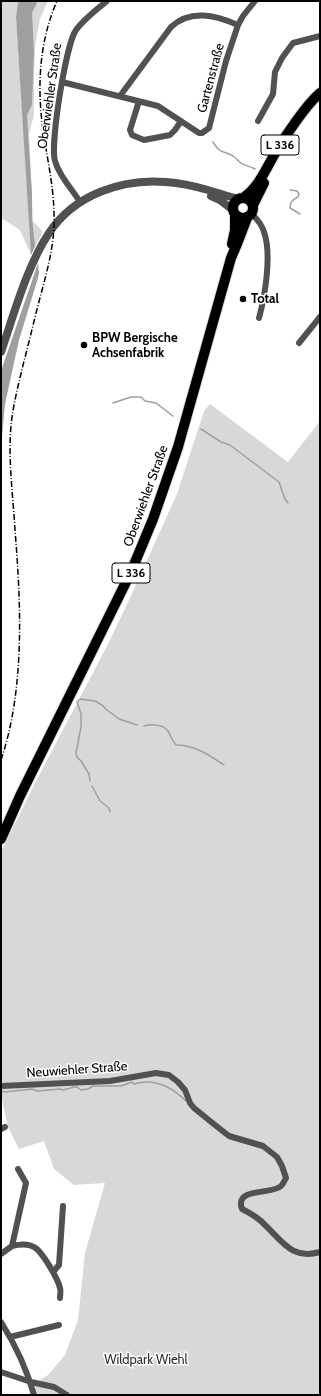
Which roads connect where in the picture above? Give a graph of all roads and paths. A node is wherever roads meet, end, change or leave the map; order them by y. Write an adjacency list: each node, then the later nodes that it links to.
1 (107, 1): 5 (street, Oberwiehler Straße)
2 (255, 1): 3 (street, Gartenstraße)
3 (238, 25): 7 (street); 10 (street, Gartenstraße)
4 (320, 36): 11 (street)
5 (62, 82): 7 (street, Gartenstraße); 14 (street, Oberwiehler Straße)
6 (320, 94): 13 (main road, L 336)
7 (120, 96): 9 (street, Gartenstraße)
8 (320, 100): 16 (main road, Oberwiehler Straße / L 336)
9 (139, 101): 10 (street, Gartenstraße); 10 (street)
10 (181, 121)
11 (258, 121)
12 (196, 188): 13 (street); 14 (street); 15 (street)
13 (241, 198): 15 (main road); 16 (main road)
14 (80, 202): 21 (street)
15 (234, 212): 16 (main road); 17 (main road, Oberwiehler Straße / L 336)
16 (251, 212): 17 (main road, Oberwiehler Straße / L 336); 19 (street)
17 (230, 258): 22 (main road, Oberwiehler Straße / L 336)
18 (320, 317): 20 (street)
19 (259, 318)
20 (299, 343)
21 (1, 352)
22 (1, 839)
23 (1, 1086): 27 (street, Neuwiehler Straße)
24 (18, 1169): 26 (street)
25 (63, 1206): 29 (street)
26 (12, 1246): 28 (street); 29 (street)
27 (320, 1252)
28 (1, 1254)
29 (53, 1272): 30 (street)
30 (60, 1298)
31 (1, 1322): 33 (street)
32 (59, 1326): 33 (street)
33 (10, 1337): 35 (street)
34 (1, 1372): 35 (street)
35 (31, 1382): 36 (street); 37 (street)
36 (34, 1395)
37 (67, 1395)

